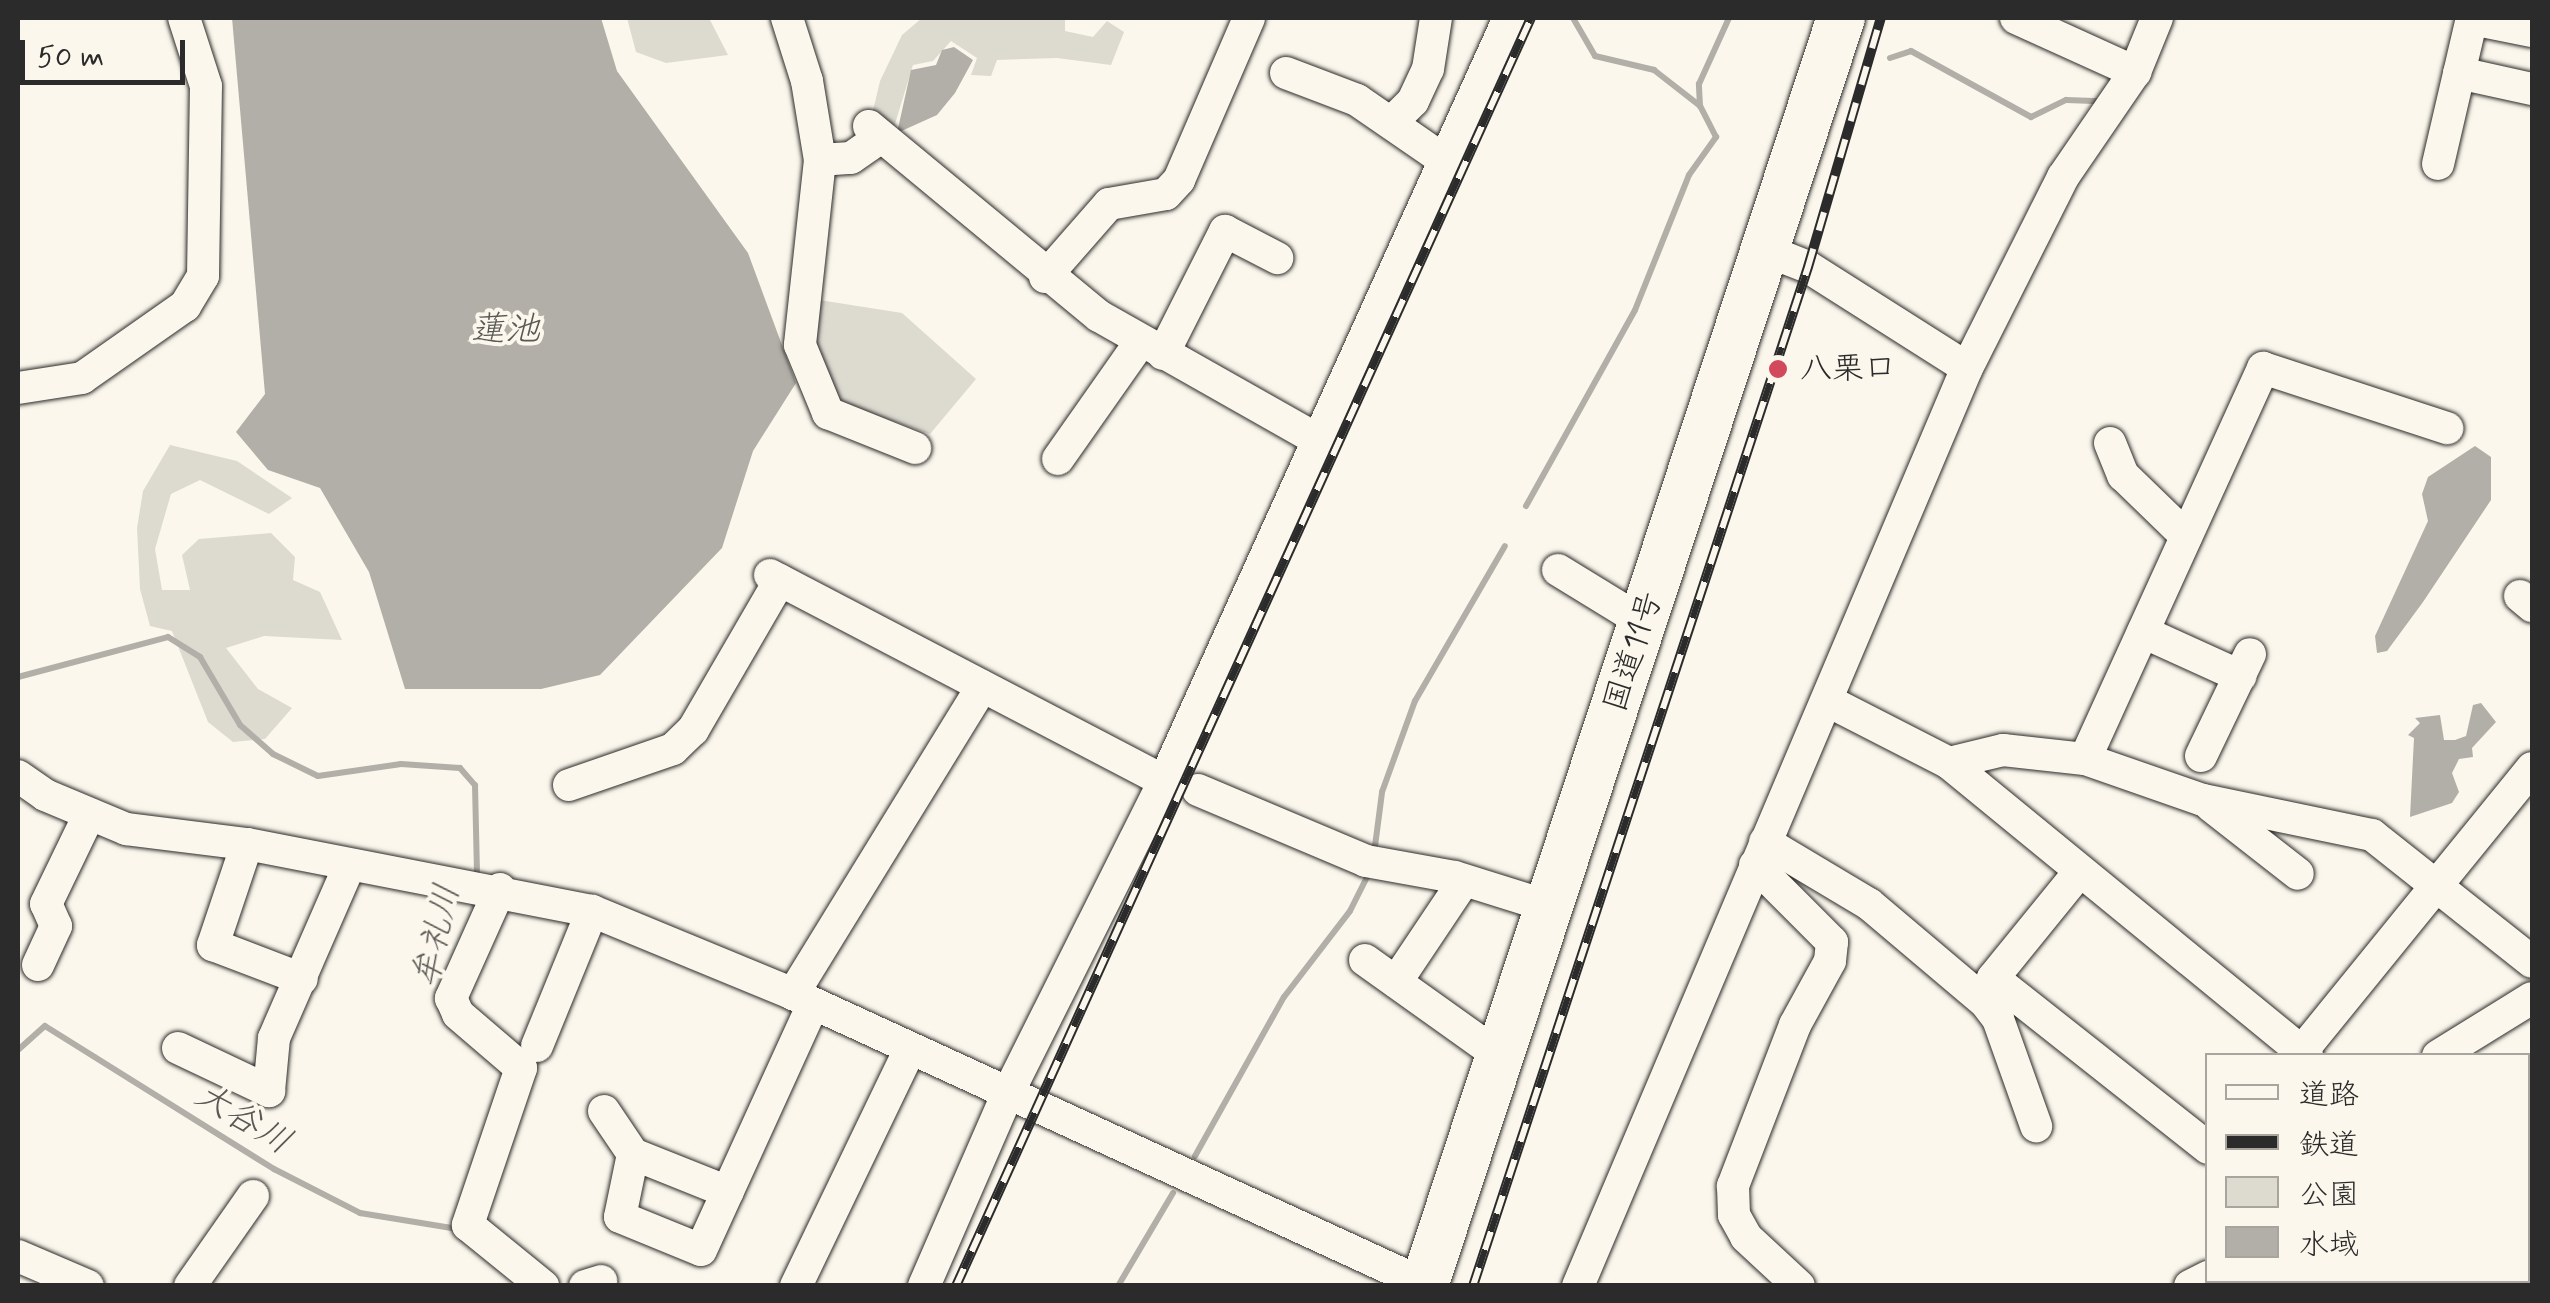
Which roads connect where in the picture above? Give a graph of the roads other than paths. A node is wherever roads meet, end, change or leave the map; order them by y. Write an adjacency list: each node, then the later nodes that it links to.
1 (184, 18): 24 (street)
2 (787, 18): 16 (street)
3 (1248, 18): 21 (street)
4 (1436, 18): 15 (street)
5 (1509, 18): 17 (street)
6 (1841, 18): 19 (highway, 国道11号)
7 (2016, 18): 12 (street)
8 (2157, 18): 12 (street)
9 (2472, 18): 10 (street); 13 (street)
10 (2532, 32)
11 (1286, 72): 15 (street)
12 (2135, 72): 23 (street)
13 (2459, 73): 14 (street); 18 (street)
14 (2532, 89)
15 (1393, 121): 17 (street)
16 (820, 160): 21 (street); 28 (street)
17 (1444, 160): 26 (street)
18 (2438, 164)
19 (1764, 250): 23 (street); 32 (highway, 国道11号)
20 (1277, 258): 22 (street)
21 (1045, 277): 22 (street)
22 (1152, 347): 26 (street); 29 (street)
23 (1967, 368): 35 (street)
24 (18, 388)
25 (2447, 428): 30 (street)
26 (1318, 440): 41 (street)
27 (2110, 444): 30 (street)
28 (915, 448)
29 (1058, 460)
30 (2186, 536): 33 (street)
31 (1558, 570): 32 (street)
32 (1644, 622): 54 (highway, 国道11号)
33 (2142, 632): 36 (street); 37 (street)
34 (982, 687): 41 (street); 42 (street); 62 (street)
35 (1828, 700): 38 (street); 47 (street)
36 (2201, 756)
37 (2085, 758): 38 (street); 44 (street)
38 (1949, 763): 49 (street)
39 (2532, 768): 51 (street)
40 (18, 776): 45 (street)
41 (1164, 781): 70 (street)
42 (570, 785)
43 (1198, 790): 54 (street)
44 (2203, 800): 50 (street); 51 (street)
45 (89, 816): 46 (street); 58 (street)
46 (247, 844): 48 (street); 59 (street)
47 (1760, 853): 72 (street); 84 (street); 85 (street)
48 (349, 866): 53 (street); 59 (street)
49 (2080, 871): 66 (street); 73 (street)
50 (2298, 874)
51 (2438, 884): 57 (street); 67 (street)
52 (1459, 888): 60 (street)
53 (500, 889): 55 (street); 81 (street)
54 (1550, 908): 69 (highway, 国道11号)
55 (592, 911): 62 (street); 63 (street)
56 (1365, 960): 60 (street)
57 (2532, 962)
58 (38, 965)
59 (302, 979): 64 (street)
60 (1396, 982): 69 (street)
61 (2532, 998): 68 (street)
62 (803, 999): 65 (street); 75 (street)
63 (537, 1046)
64 (178, 1048)
65 (910, 1049): 70 (street); 82 (street)
66 (2301, 1053)
67 (2303, 1053)
68 (2443, 1053)
69 (1501, 1056): 78 (highway, 国道11号)
70 (1007, 1095): 78 (street); 83 (street)
71 (604, 1110): 74 (street)
72 (2036, 1126)
73 (2205, 1146)
74 (634, 1154): 75 (street); 75 (street)
75 (728, 1192)
76 (254, 1196): 80 (street)
77 (18, 1256): 79 (street)
78 (1424, 1285)
79 (88, 1286)
80 (190, 1286)
81 (543, 1286)
82 (796, 1286)
83 (924, 1286)
84 (1578, 1286)
85 (1799, 1286)

